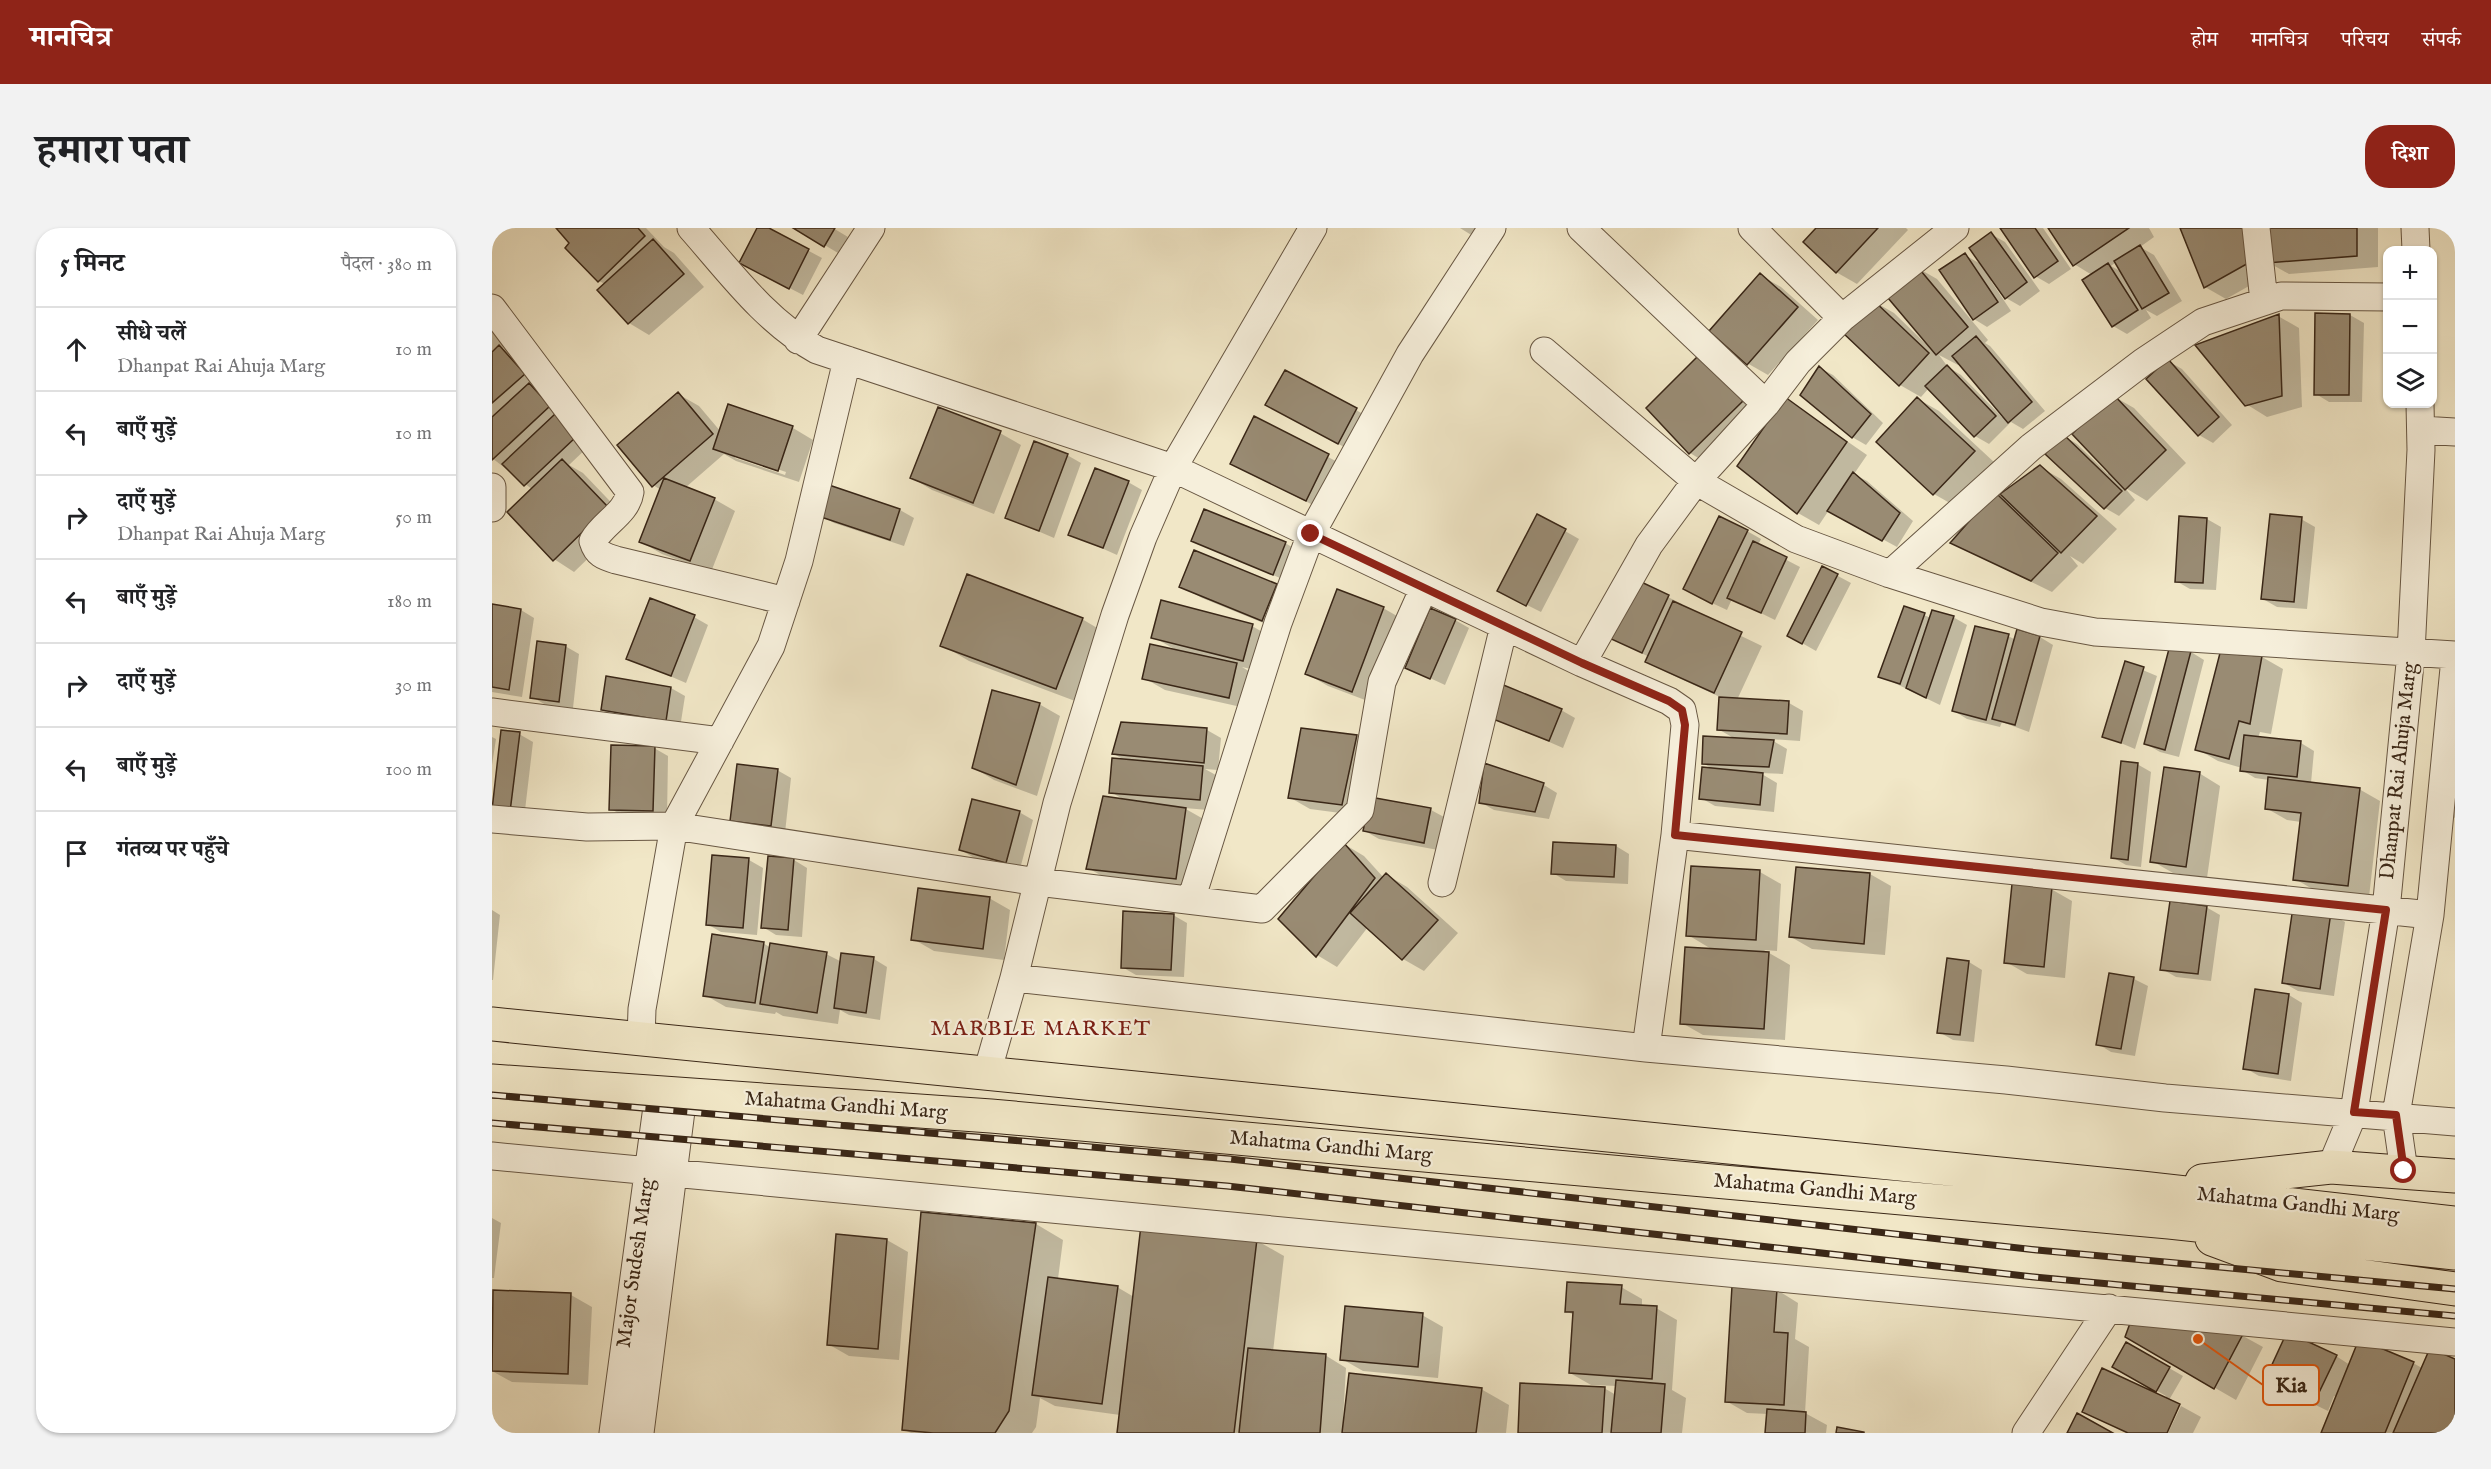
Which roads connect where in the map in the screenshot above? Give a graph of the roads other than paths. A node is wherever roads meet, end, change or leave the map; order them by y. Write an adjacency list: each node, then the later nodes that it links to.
1 (691, 228): 15 (street)
2 (871, 228): 15 (street)
3 (1313, 228): 22 (street)
4 (1492, 228): 26 (street)
5 (1581, 228): 18 (street)
6 (1752, 228): 14 (street)
7 (1955, 228): 14 (street)
8 (2256, 228): 12 (street)
9 (2415, 228): 10 (street)
10 (2416, 246)
11 (2383, 297): 12 (street)
12 (2264, 301): 27 (street)
13 (492, 308): 29 (street)
14 (1842, 318): 18 (street)
15 (798, 340): 17 (street)
16 (1544, 351): 23 (street)
17 (847, 360): 22 (street); 29 (street)
18 (1767, 404): 23 (street)
19 (2420, 408): 20 (street, Dhanpat Rai Ahuja Marg)
20 (2421, 430): 21 (street); 31 (street, Dhanpat Rai Ahuja Marg)
21 (2455, 432)
22 (1173, 468): 26 (street); 39 (street)
23 (1696, 482): 27 (street); 33 (street)
24 (492, 487): 25 (street)
25 (492, 508)
26 (1311, 534): 28 (street); 41 (street)
27 (1890, 574): 31 (street)
28 (1424, 588): 30 (street); 41 (street)
29 (786, 601): 35 (street)
30 (1504, 626): 33 (street); 40 (street)
31 (2411, 653): 32 (street); 42 (street, Dhanpat Rai Ahuja Marg)
32 (2455, 657): 43 (street, Dhanpat Rai Ahuja Marg)
33 (1582, 663): 38 (street)
34 (492, 712): 35 (street)
35 (720, 741): 37 (street)
36 (492, 819): 37 (street)
37 (674, 826): 39 (street); 46 (street)
38 (1675, 835): 42 (street); 47 (street)
39 (1038, 882): 41 (street); 44 (street)
40 (1442, 883)
41 (1191, 900)
42 (2386, 910): 43 (street); 51 (street, Dhanpat Rai Ahuja Marg)
43 (2430, 915): 52 (street, Dhanpat Rai Ahuja Marg)
44 (1014, 978): 47 (street); 48 (street)
45 (492, 1024): 46 (main road, Mahatma Gandhi Marg)
46 (641, 1039): 48 (main road, Mahatma Gandhi Marg)
47 (1647, 1048): 51 (street)
48 (987, 1073): 59 (main road, Mahatma Gandhi Marg)
49 (492, 1081): 50 (main road, Mahatma Gandhi Marg)
50 (671, 1093): 56 (street, Major Sudesh Marg); 60 (main road, Mahatma Gandhi Marg)
51 (2354, 1112): 52 (street); 55 (street, Dhanpat Rai Ahuja Marg)
52 (2396, 1115): 53 (street); 57 (street, Dhanpat Rai Ahuja Marg)
53 (2455, 1122)
54 (492, 1156): 56 (street)
55 (2331, 1167): 57 (main road, Mahatma Gandhi Marg); 59 (main road, Mahatma Gandhi Marg)
56 (661, 1170): 64 (street); 66 (street, Major Sudesh Marg); 67 (street, Major Sudesh Marg)
57 (2404, 1171): 58 (main road, Mahatma Gandhi Marg)
58 (2455, 1176)
59 (2141, 1188): 61 (main road, Mahatma Gandhi Marg)
60 (2169, 1222): 62 (main road, Mahatma Gandhi Marg); 63 (main road, Mahatma Gandhi Marg)
61 (2455, 1223)
62 (2447, 1252)
63 (2455, 1289)
64 (2109, 1308): 65 (street); 68 (street)
65 (2455, 1342)
66 (613, 1433)
67 (640, 1433)
68 (2026, 1433)

